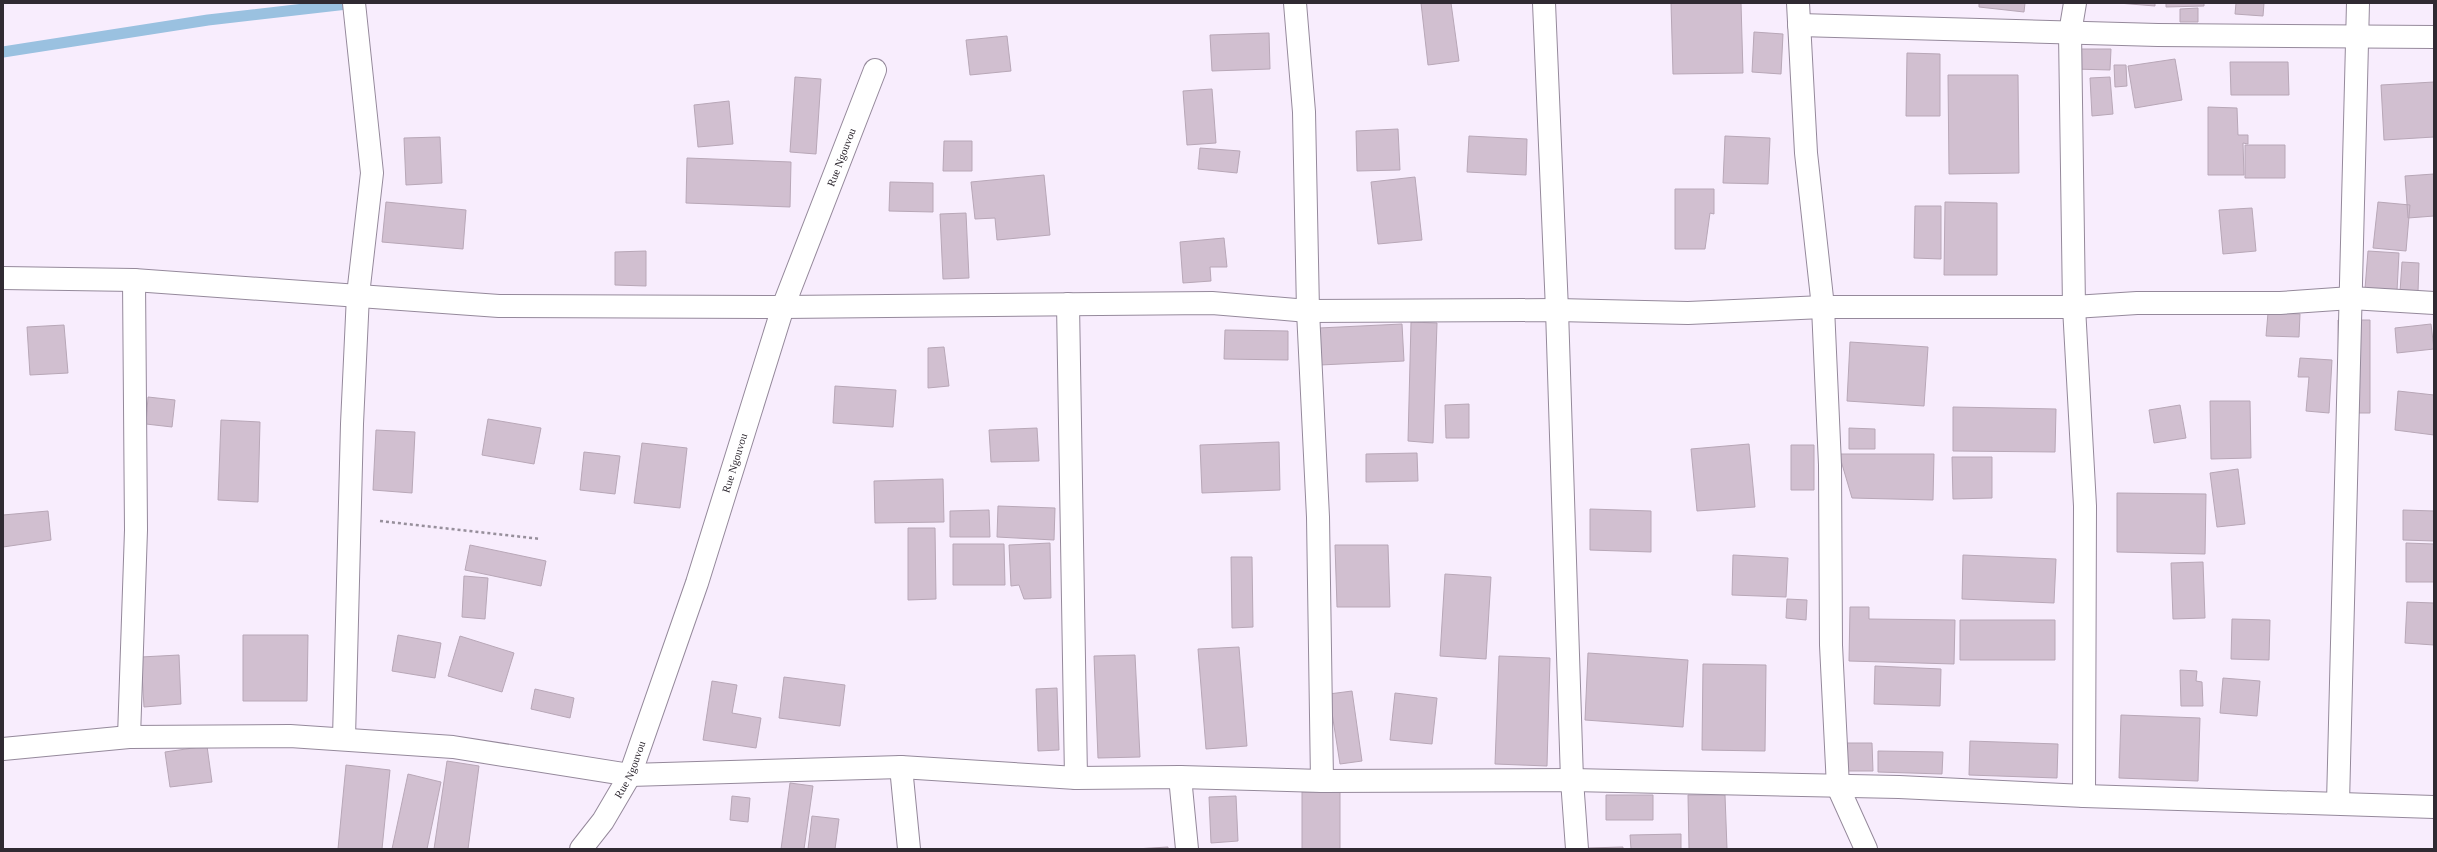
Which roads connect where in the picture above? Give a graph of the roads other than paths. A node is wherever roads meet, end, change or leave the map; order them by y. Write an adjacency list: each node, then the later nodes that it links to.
1 (354, 3): 14 (street)
2 (1295, 3): 22 (street)
3 (1544, 3): 21 (street)
4 (1798, 3): 7 (street)
5 (2075, 3): 8 (street)
6 (2358, 3): 9 (street)
7 (1799, 25): 8 (street); 19 (street)
8 (2070, 33): 9 (street); 20 (street)
9 (2357, 36): 10 (street); 15 (street)
10 (2434, 37)
11 (875, 70): 18 (street, Rue Ngouvou)
12 (3, 278): 13 (street)
13 (134, 280): 14 (street); 23 (street)
14 (358, 294): 18 (street); 24 (street)
15 (2351, 298): 16 (street); 20 (street); 34 (street)
16 (2434, 303)
17 (1068, 304): 18 (street); 22 (street); 29 (street)
18 (782, 307): 27 (street, Rue Ngouvou)
19 (1823, 307): 20 (street); 21 (street); 32 (street)
20 (2074, 307): 33 (street)
21 (1557, 310): 22 (street); 30 (street)
22 (1308, 312): 31 (street)
23 (129, 737): 24 (street); 25 (street)
24 (344, 738): 27 (street)
25 (3, 749)
26 (901, 767): 27 (street); 29 (street); 37 (street)
27 (630, 775): 36 (street, Rue Ngouvou)
28 (1180, 777): 29 (street); 31 (street); 38 (street)
29 (1076, 778)
30 (1572, 780): 31 (street); 32 (street); 39 (street)
31 (1322, 781)
32 (1838, 787): 33 (street); 40 (street)
33 (2084, 796): 34 (street)
34 (2338, 804): 35 (street)
35 (2434, 807)
36 (581, 849)
37 (909, 849)
38 (1187, 849)
39 (1577, 849)
40 (1866, 849)

